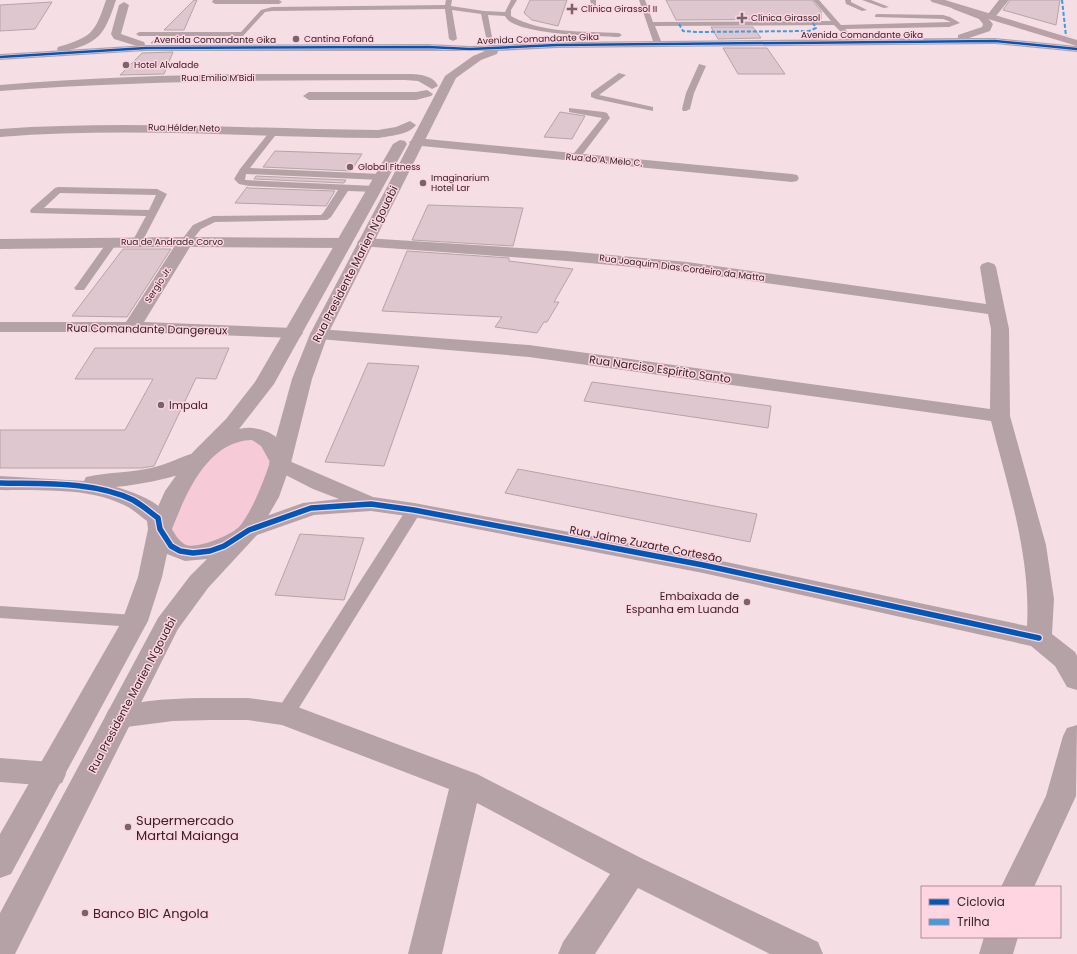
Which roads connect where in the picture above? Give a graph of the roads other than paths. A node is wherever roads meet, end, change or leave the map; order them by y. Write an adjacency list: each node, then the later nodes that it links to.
1 (111, 0): 39 (street)
2 (126, 0): 29 (street)
3 (216, 0): 12 (lane)
4 (514, 0): 18 (lane)
5 (642, 0): 21 (lane)
6 (816, 0): 22 (lane)
7 (848, 0): 16 (lane)
8 (865, 0): 15 (lane)
9 (935, 0): 14 (main road)
10 (946, 0): 19 (main road)
11 (1004, 0): 19 (street)
12 (359, 1)
13 (448, 4): 17 (lane); 25 (lane); 30 (lane)
14 (956, 6): 24 (street); 36 (main road)
15 (886, 7)
16 (864, 10)
17 (484, 13): 18 (lane); 27 (lane)
18 (507, 14): 28 (lane)
19 (993, 14): 31 (main road)
20 (877, 16): 22 (lane)
21 (651, 24): 22 (lane); 33 (lane)
22 (837, 25): 32 (lane)
23 (616, 26): 28 (lane)
24 (994, 30): 32 (street, Avenida Comandante Gika); 35 (street)
25 (243, 34): 29 (lane); 37 (lane)
26 (466, 37): 30 (street, Avenida Comandante Gika)
27 (484, 37): 34 (street, Avenida Comandante Gika)
28 (620, 38): 33 (street, Avenida Comandante Gika); 34 (street, Avenida Comandante Gika)
29 (140, 39): 37 (street, Avenida Comandante Gika); 39 (street, Avenida Comandante Gika)
30 (450, 39): 37 (street, Avenida Comandante Gika); 38 (street)
31 (1077, 39)
32 (850, 40): 33 (street, Avenida Comandante Gika)
33 (657, 41)
34 (505, 42): 35 (street, Avenida Comandante Gika); 38 (street, Avenida Comandante Gika); 43 (street, Rua Presidente Marien N'gouabi)
35 (1028, 43): 40 (street, Avenida Comandante Gika)
36 (1077, 43)
37 (236, 44)
38 (436, 48): 42 (street, Avenida Comandante Gika); 43 (street)
39 (62, 49): 41 (street, Avenida Comandante Gika)
40 (1077, 49)
41 (0, 54)
42 (0, 57)
43 (476, 59): 57 (street, Rua Presidente Marien N'gouabi)
44 (702, 66): 50 (lane)
45 (622, 76): 51 (lane)
46 (404, 77): 47 (street, Rua Emilio M'Bidi); 49 (street, Rua Emilio M'Bidi); 49 (street, Rua Presidente Marien N'gouabi)
47 (0, 88)
48 (309, 96): 49 (street)
49 (423, 99): 53 (street, Rua Presidente Marien N'gouabi)
50 (686, 108)
51 (650, 109)
52 (572, 110): 59 (lane)
53 (410, 125): 56 (street, Rua Hélder Neto); 58 (street, Rua Presidente Marien N'gouabi)
54 (274, 132): 55 (street, Rua Hélder Neto); 56 (street, Rua Hélder Neto); 60 (lane)
55 (0, 133)
56 (368, 134): 58 (street, Rua Hélder Neto)
57 (416, 142): 59 (street, Rua do A. Melo C.); 69 (street, Rua Presidente Marien N'gouabi)
58 (397, 148): 62 (street, Rua Presidente Marien N'gouabi)
59 (576, 157): 61 (street, Rua do A. Melo C.)
60 (243, 171): 62 (lane); 63 (lane)
61 (792, 178)
62 (378, 183): 63 (lane); 68 (street, Rua Presidente Marien N'gouabi)
63 (345, 187): 66 (lane)
64 (153, 213): 64 (lane); 65 (lane)
65 (137, 242): 66 (street, Rua de Andrade Corvo); 67 (street, Rua de Andrade Corvo)
66 (185, 242): 68 (street, Rua de Andrade Corvo); 75 (street, Sergio Jr.)
67 (112, 243): 70 (street, Rua de Andrade Corvo); 72 (lane)
68 (344, 243): 76 (street, Rua Presidente Marien N'gouabi)
69 (365, 243): 73 (street, Rua Joaquim Dias Cordeiro da Matta); 77 (street, Rua Presidente Marien N'gouabi)
70 (0, 244)
71 (988, 268): 73 (street)
72 (80, 288)
73 (996, 310): 78 (street)
74 (0, 327): 75 (street, Rua Comandante Dangereux)
75 (132, 328): 76 (street, Rua Comandante Dangereux)
76 (294, 333): 79 (street, Rua Presidente Marien N'gouabi)
77 (319, 334): 78 (street, Rua Narciso Espírito Santo); 80 (street, Rua Presidente Marien N'gouabi)
78 (1000, 416): 89 (street)
79 (201, 457): 80 (street); 82 (street); 85 (street, Rua Presidente Marien N'gouabi)
80 (280, 462): 83 (street); 86 (street, Rua Presidente Marien N'gouabi)
81 (0, 483): 82 (street)
82 (43, 484): 85 (street)
83 (371, 504): 84 (street, Rua Jaime Zuzarte Cortesão); 86 (street, Rua Jaime Zuzarte Cortesão)
84 (414, 510): 89 (street, Rua Jaime Zuzarte Cortesão); 91 (lane)
85 (160, 529): 86 (street); 88 (street, Rua Presidente Marien N'gouabi)
86 (249, 530): 92 (street, Rua Presidente Marien N'gouabi)
87 (0, 612): 88 (lane)
88 (135, 621): 95 (street, Rua Presidente Marien N'gouabi)
89 (1039, 638): 90 (street)
90 (1077, 680)
91 (285, 714): 92 (street); 96 (street)
92 (119, 717): 101 (street, Rua Presidente Marien N'gouabi)
93 (1077, 736): 99 (street)
94 (0, 770): 95 (street)
95 (51, 774): 97 (street, Rua Presidente Marien N'gouabi)
96 (466, 782): 98 (street); 102 (street)
97 (0, 864)
98 (632, 870): 103 (street); 104 (street)
99 (1017, 886)
100 (1001, 938): 105 (street)
101 (0, 947)
102 (425, 954)
103 (574, 954)
104 (806, 954)
105 (996, 954)

